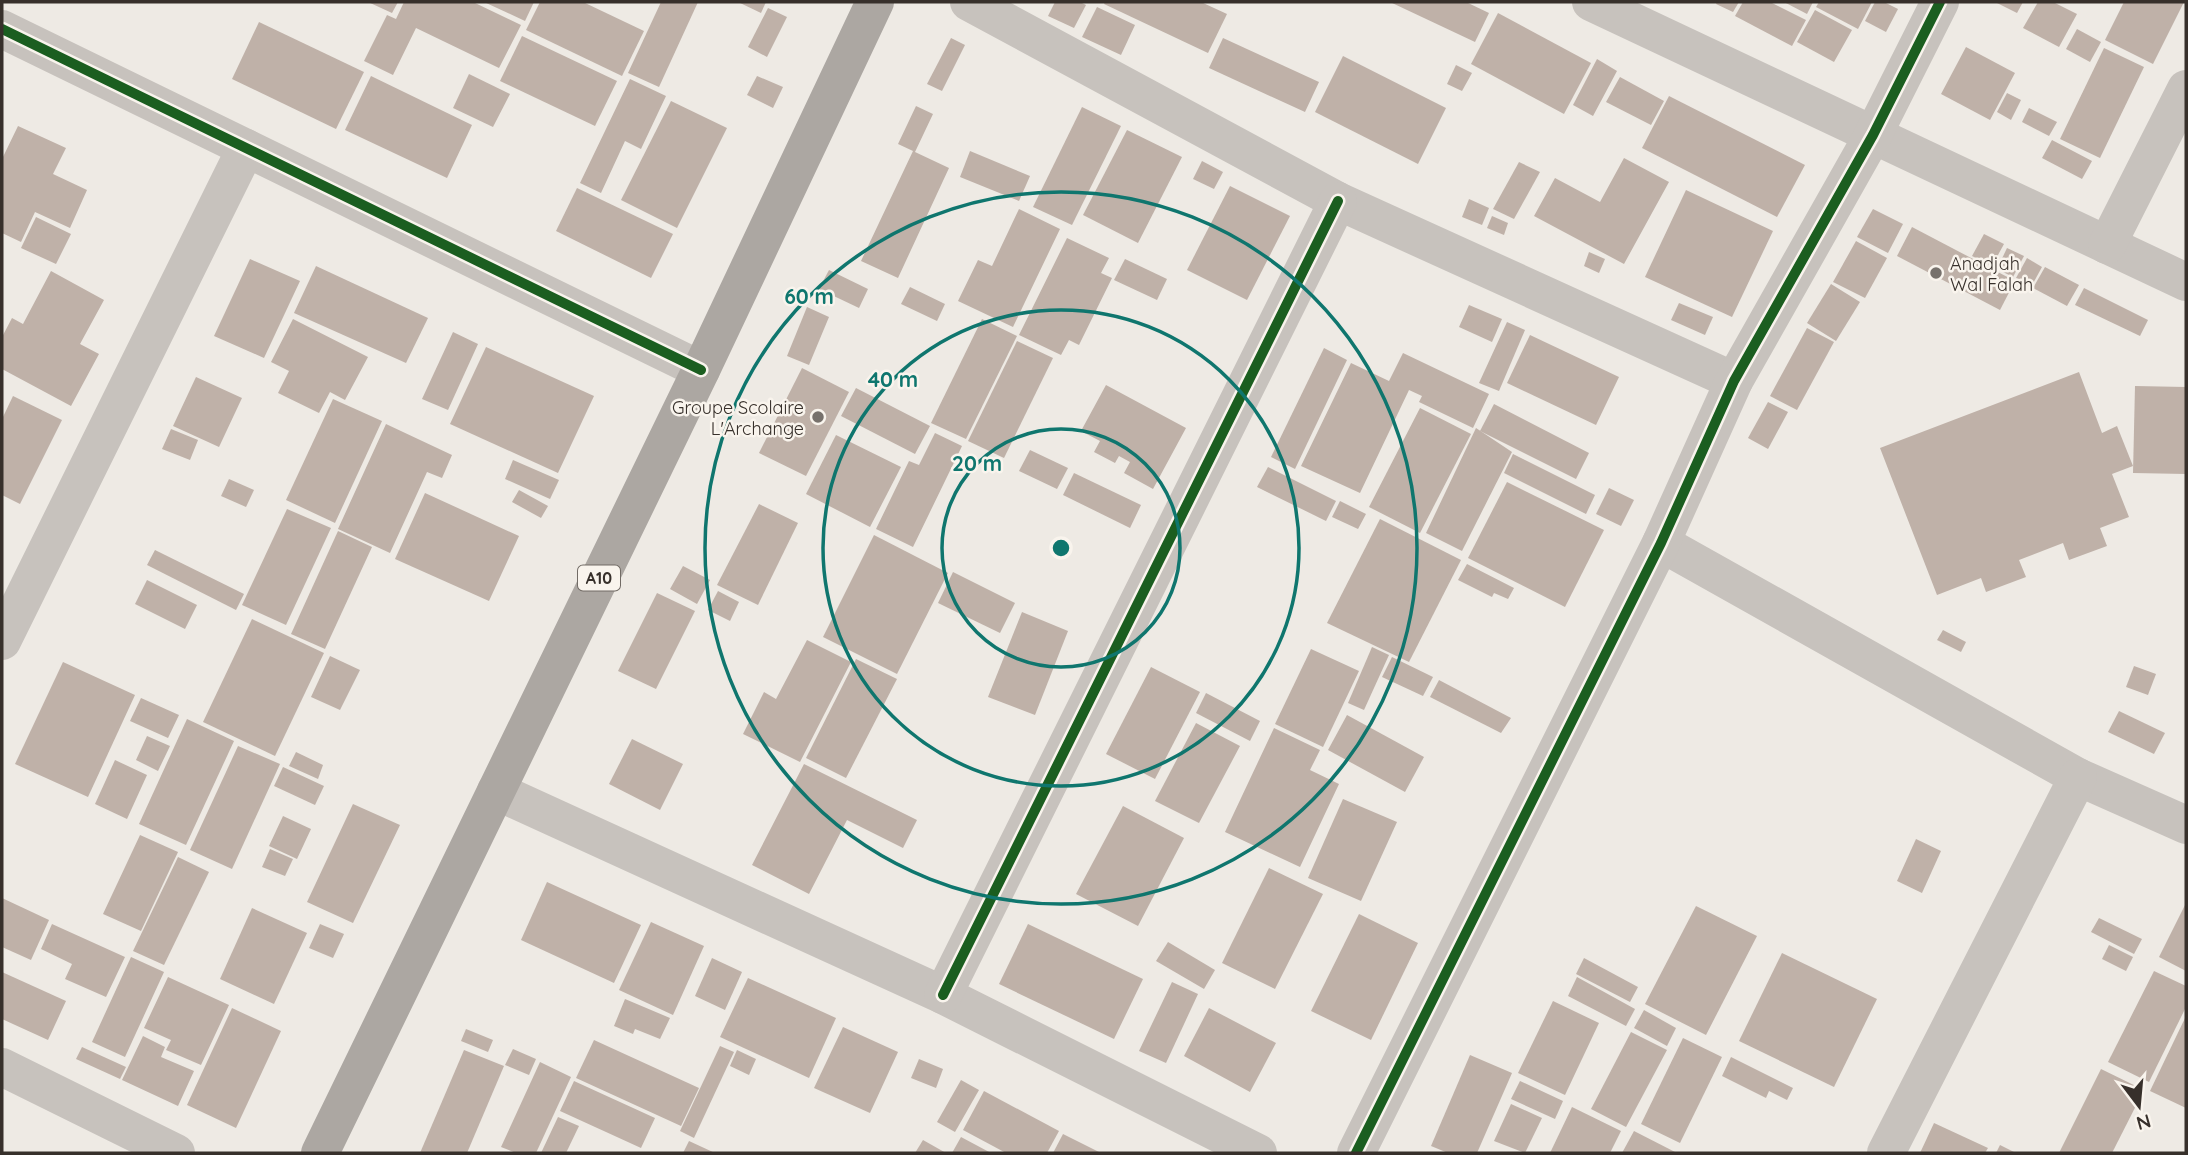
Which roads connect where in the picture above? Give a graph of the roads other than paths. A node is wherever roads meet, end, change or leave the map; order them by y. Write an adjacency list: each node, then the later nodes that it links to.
1 (875, 2): 12 (main road, A10)
2 (969, 2): 9 (street)
3 (1591, 2): 7 (street)
4 (1940, 2): 7 (street)
5 (2, 29): 8 (street)
6 (2186, 89): 10 (street)
7 (1873, 135): 10 (street); 13 (street)
8 (246, 148): 12 (street); 15 (street)
9 (1338, 201): 13 (street); 19 (street)
10 (2107, 245): 11 (street)
11 (2186, 282)
12 (701, 370): 17 (main road, A10)
13 (1734, 381): 14 (street)
14 (1661, 543): 16 (street); 24 (street)
15 (2, 641)
16 (2078, 777): 18 (street); 25 (street)
17 (496, 791): 19 (street); 22 (main road, A10)
18 (2186, 825)
19 (943, 995): 23 (street)
20 (2, 1067): 21 (street)
21 (176, 1153)
22 (320, 1153)
23 (1258, 1153)
24 (1356, 1153)
25 (1886, 1153)

